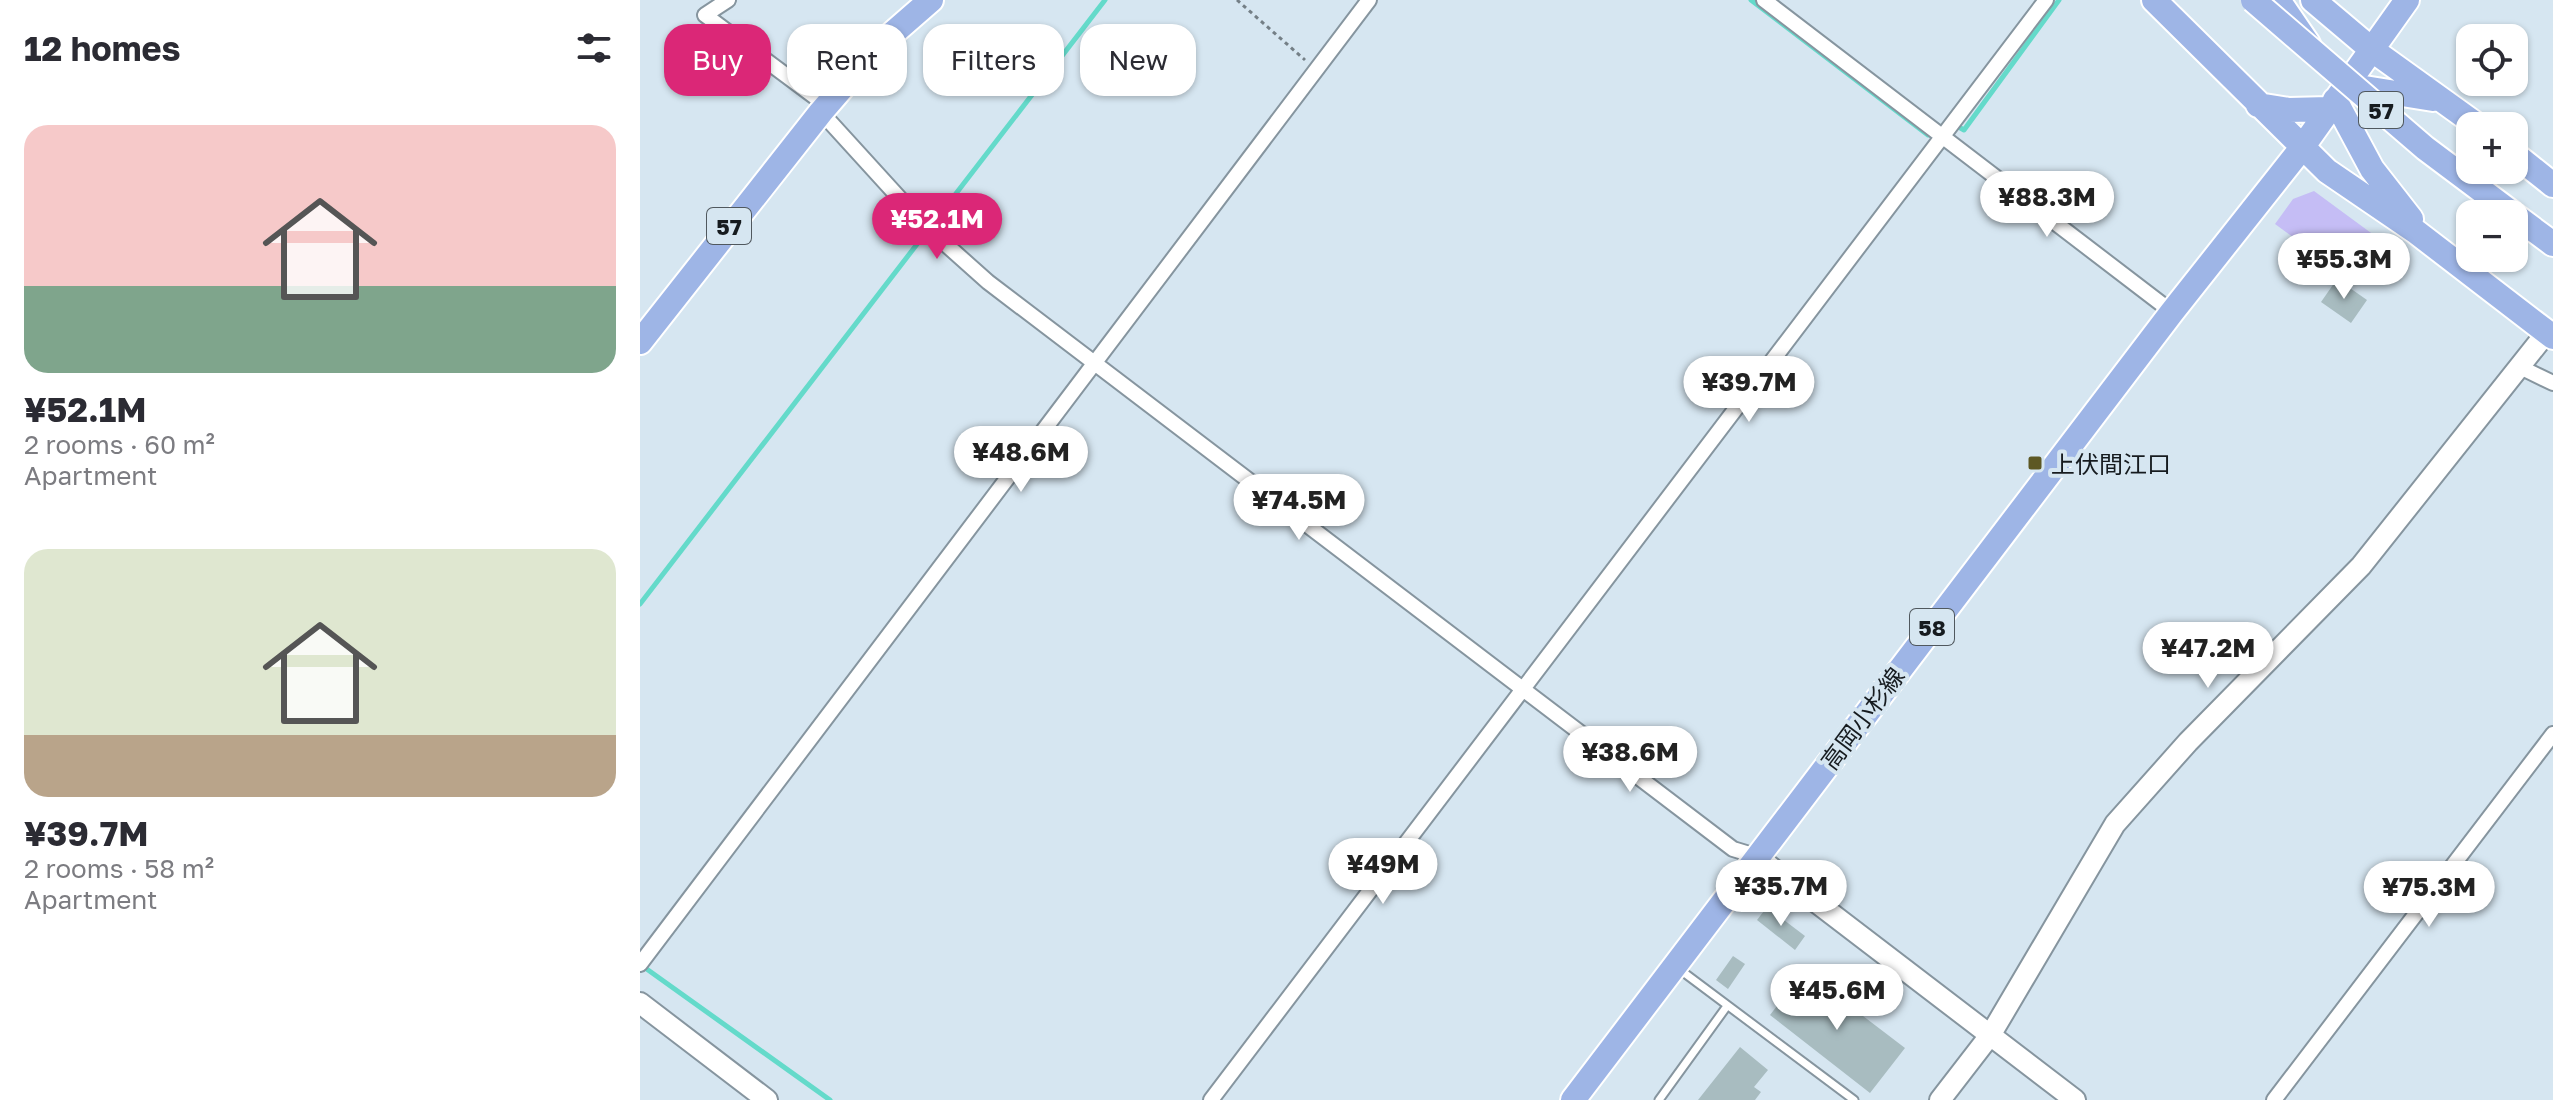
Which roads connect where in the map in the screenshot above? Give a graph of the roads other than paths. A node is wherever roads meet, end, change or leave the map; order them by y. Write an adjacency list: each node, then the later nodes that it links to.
1 (728, 0): 15 (street)
2 (931, 0): 15 (main road, 57)
3 (1369, 0): 28 (street)
4 (1764, 0): 17 (street)
5 (2046, 0): 17 (street)
6 (2253, 0): 21 (main road, 57, bridge)
7 (2278, 0): 12 (main road)
8 (2313, 0): 11 (main road)
9 (2407, 0): 11 (main road, 57)
10 (2154, 3): 14 (main road)
11 (2371, 49): 12 (main road, 57); 13 (main road, 57)
12 (2338, 97): 13 (main road); 14 (main road); 18 (main road, 57); 23 (main road)
13 (2447, 102): 16 (main road, 57)
14 (2258, 105): 18 (main road)
15 (821, 112): 27 (main road, 57); 28 (street)
16 (2460, 112)
17 (1942, 134): 25 (street); 31 (street)
18 (2301, 149): 23 (main road); 25 (main road, 高岡小杉線 / 58)
19 (2528, 165): 20 (main road)
20 (2553, 185)
21 (2494, 200)
22 (2528, 225): 24 (main road, 57)
23 (2427, 240): 26 (main road)
24 (2553, 244)
25 (2172, 312): 33 (main road, 高岡小杉線 / 58)
26 (2551, 329): 29 (street)
27 (640, 342)
28 (1096, 364): 31 (street); 34 (street)
29 (2520, 367): 30 (street); 38 (street)
30 (2553, 383)
31 (1524, 690): 33 (street); 40 (street)
32 (2553, 734): 46 (street)
33 (1756, 856): 35 (main road, 高岡小杉線 / 58); 38 (street)
34 (640, 964)
35 (1674, 965): 37 (lane); 41 (main road, 高岡小杉線 / 58)
36 (640, 1003): 39 (street)
37 (1727, 1006): 42 (lane); 43 (lane)
38 (1991, 1034): 44 (street); 45 (street)
39 (767, 1100)
40 (1211, 1100)
41 (1573, 1100)
42 (1659, 1100)
43 (1854, 1100)
44 (1940, 1100)
45 (2075, 1100)
46 (2274, 1100)

